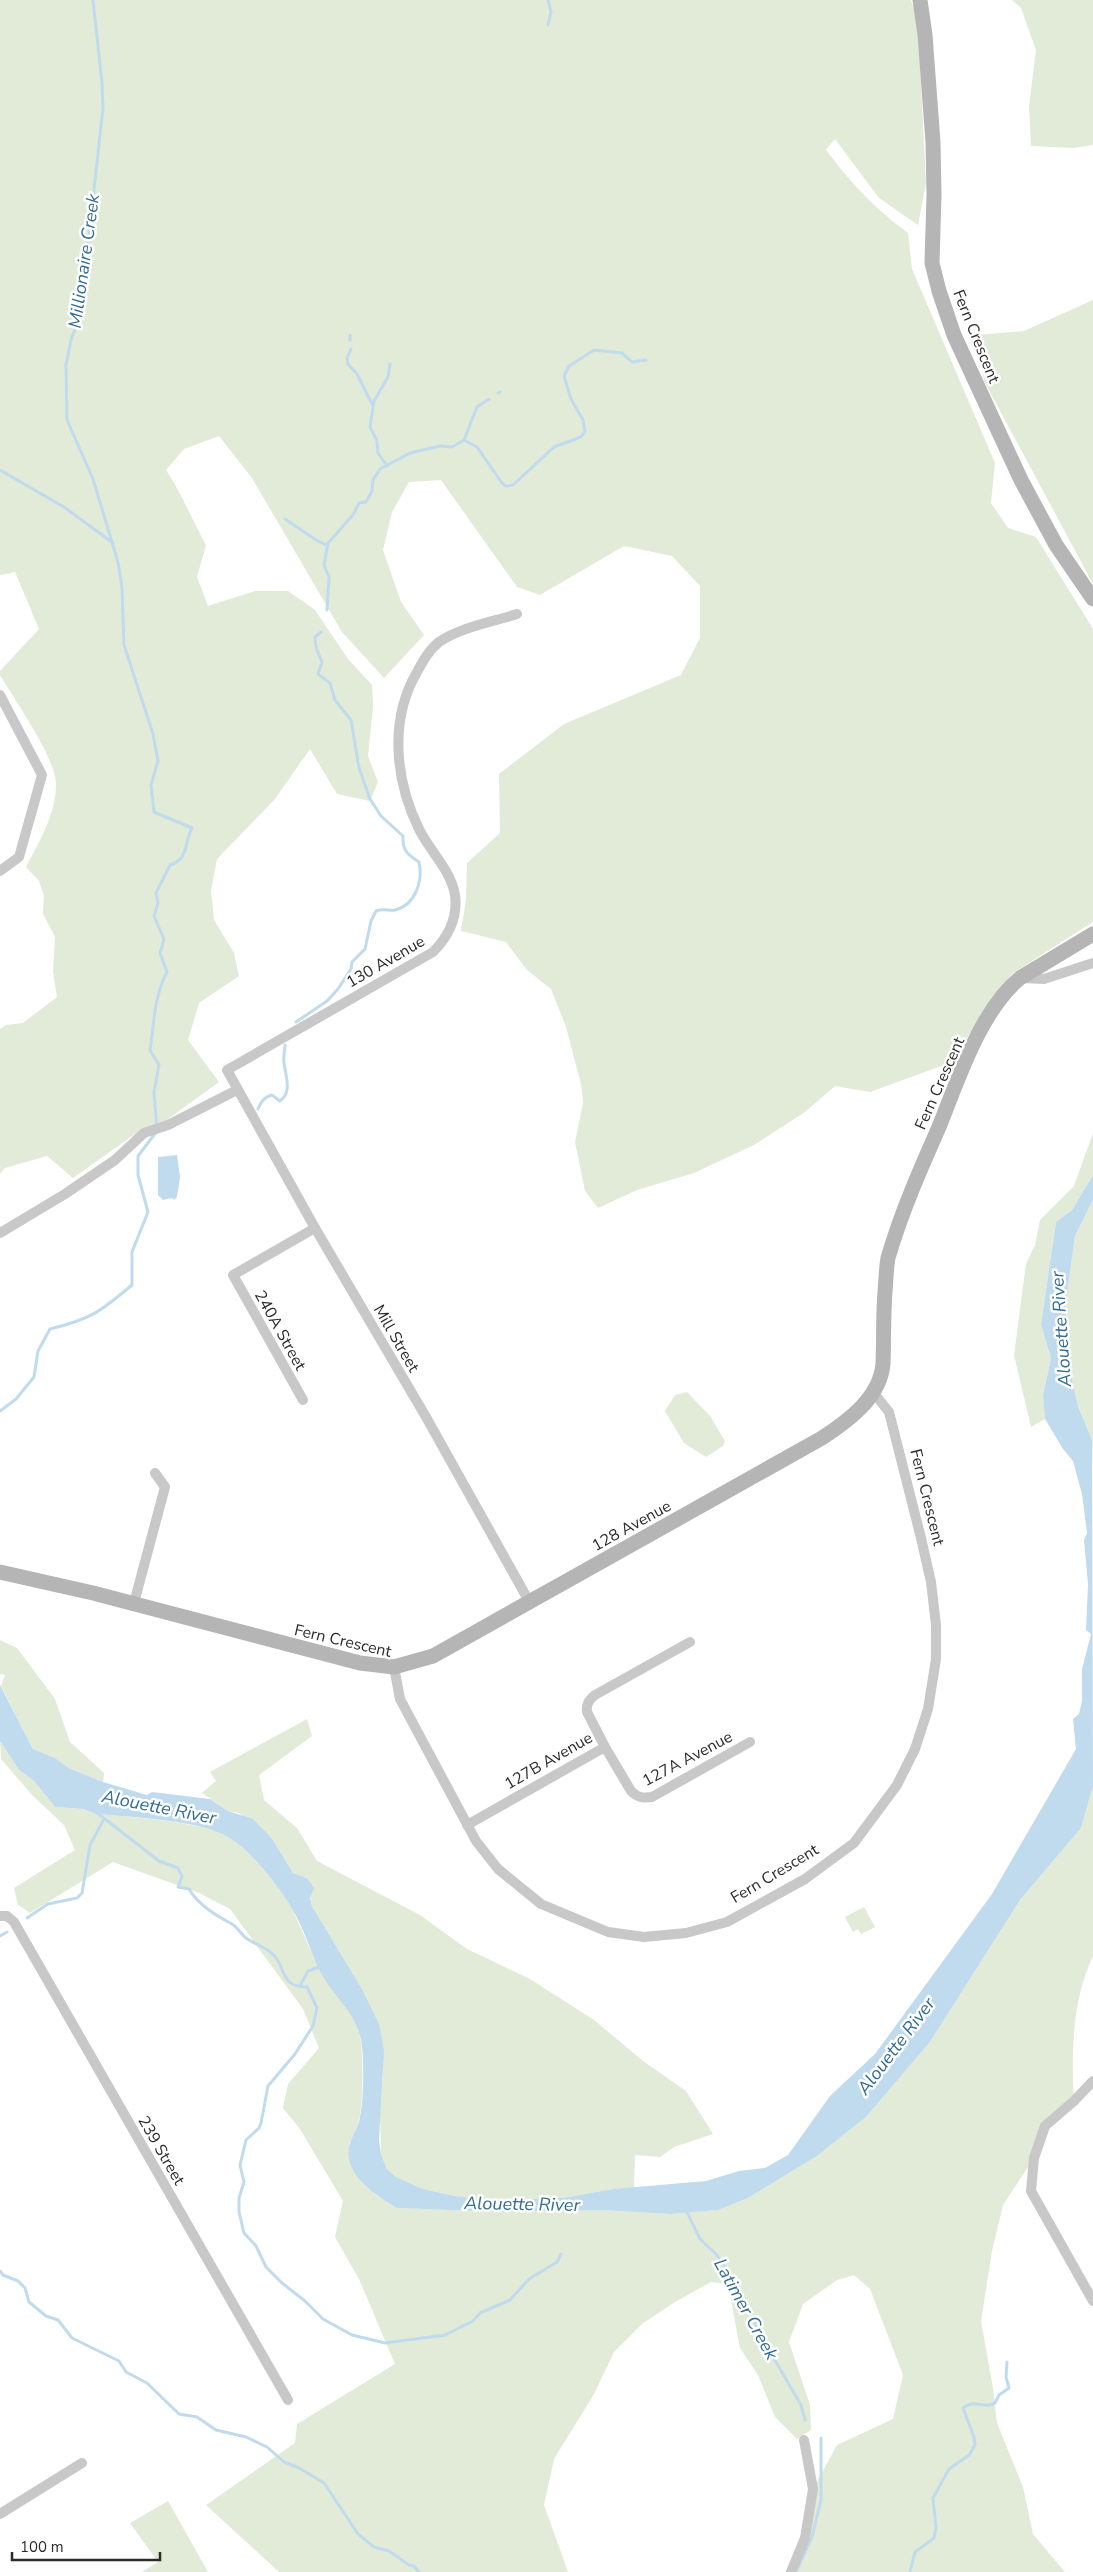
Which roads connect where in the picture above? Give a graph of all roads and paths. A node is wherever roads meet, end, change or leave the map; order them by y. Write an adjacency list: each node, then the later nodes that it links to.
1 (920, 0): 2 (street, Fern Crescent)
2 (1093, 599)
3 (518, 614): 9 (street, 130 Avenue)
4 (0, 695): 5 (street)
5 (0, 871)
6 (1093, 934): 8 (street, Fern Crescent)
7 (1093, 963): 8 (street)
8 (1020, 978): 13 (street, Fern Crescent)
9 (228, 1070): 10 (street, Mill Street)
10 (237, 1090): 11 (street, Mill Street); 12 (street)
11 (315, 1228): 14 (street, 240A Street); 17 (street, Mill Street)
12 (0, 1233)
13 (872, 1392): 17 (street, 128 Avenue); 23 (street, Fern Crescent)
14 (303, 1400)
15 (155, 1473): 18 (street)
16 (0, 1572): 18 (street, Fern Crescent)
17 (530, 1603): 20 (street, 128 Avenue)
18 (134, 1604): 20 (street, Fern Crescent)
19 (690, 1642): 22 (street, 127B Avenue)
20 (394, 1667): 23 (street, Fern Crescent)
21 (750, 1742): 22 (street, 127A Avenue)
22 (605, 1747): 23 (street, 127B Avenue)
23 (467, 1824)
24 (4, 1916): 27 (street, 239 Street)
25 (1093, 2081): 26 (street)
26 (1092, 2296)
27 (288, 2400)
28 (804, 2440): 31 (street)
29 (82, 2463): 30 (street)
30 (0, 2514)
31 (791, 2572)

